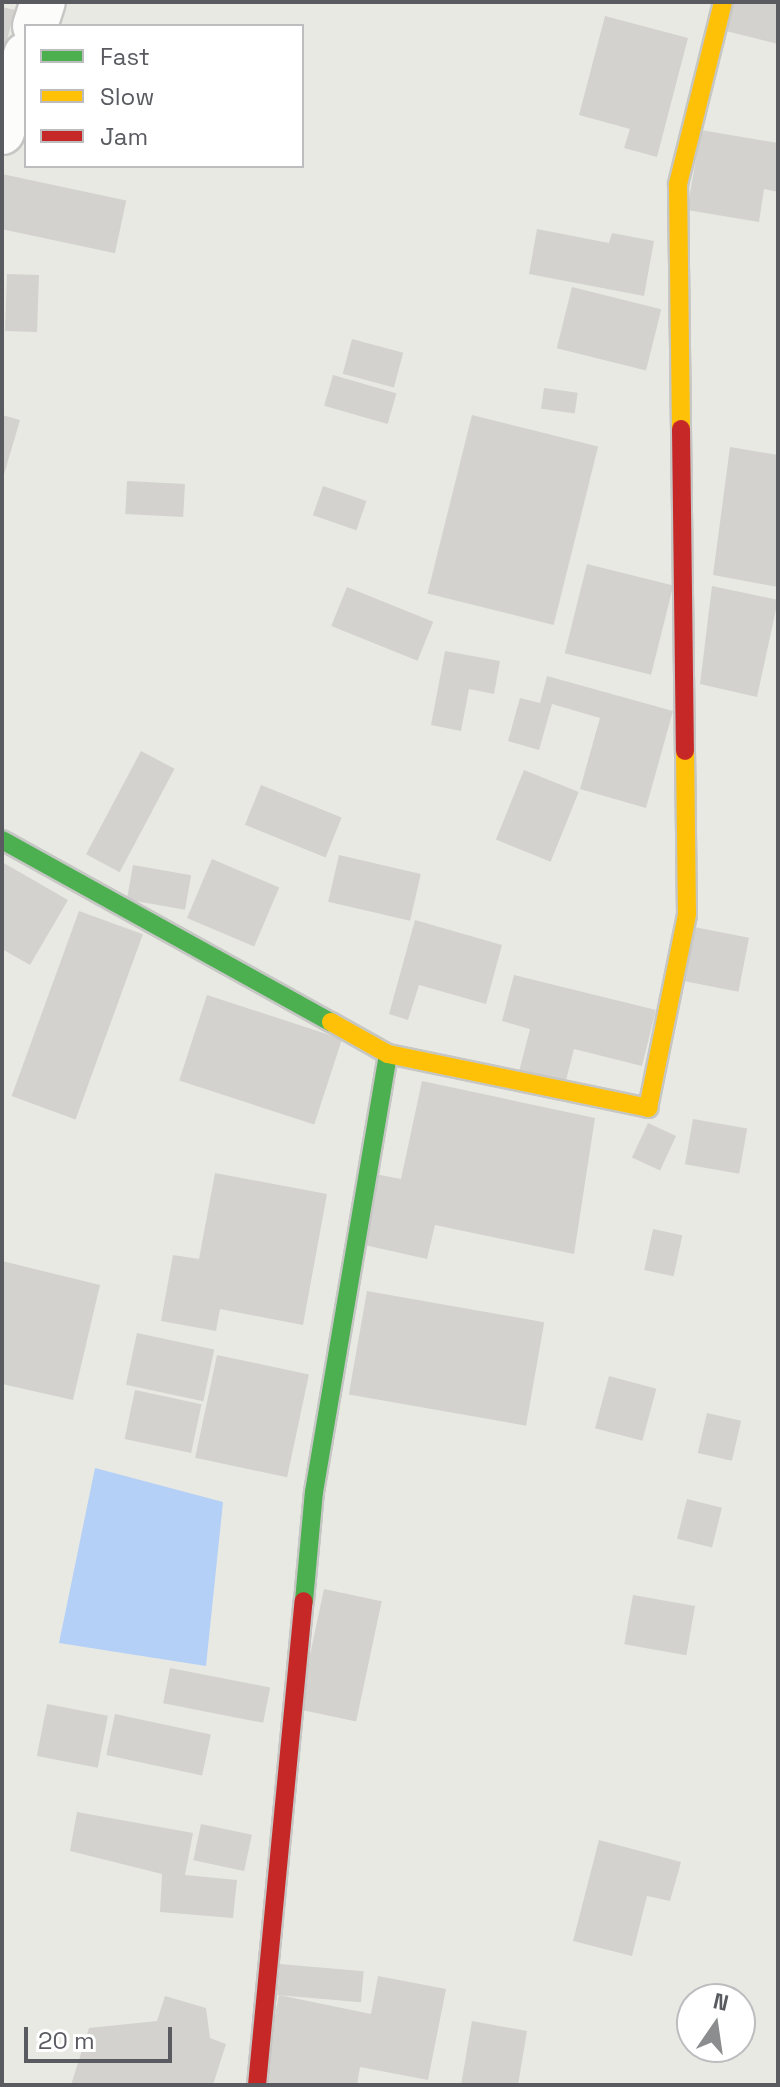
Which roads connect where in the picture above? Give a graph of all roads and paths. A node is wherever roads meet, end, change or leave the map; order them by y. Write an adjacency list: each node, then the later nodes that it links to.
1 (43, 2): 3 (street)
2 (723, 2): 7 (street)
3 (36, 24)
4 (24, 61): 5 (street)
5 (2, 132)
6 (2, 840): 7 (street)
7 (388, 1054): 8 (street)
8 (257, 2085)

